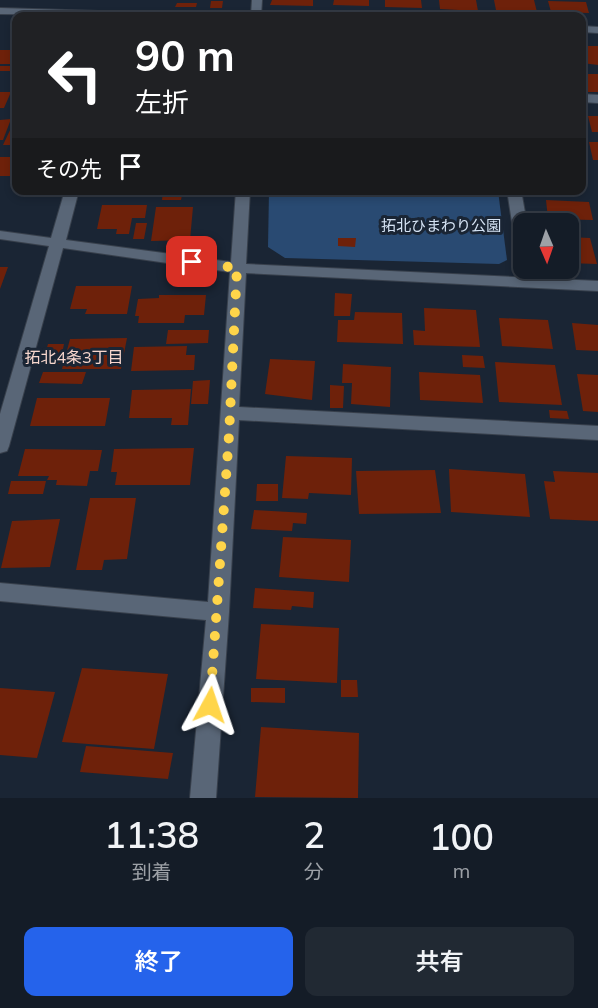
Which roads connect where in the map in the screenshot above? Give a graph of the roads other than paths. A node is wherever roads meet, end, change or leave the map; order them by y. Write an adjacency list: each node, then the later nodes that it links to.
1 (0, 11): 2 (street)
2 (24, 12)
3 (71, 195): 8 (street)
4 (243, 195): 9 (street)
5 (515, 195): 6 (street)
6 (518, 213)
7 (0, 235): 8 (street)
8 (57, 243): 9 (street); 15 (street)
9 (237, 268): 10 (street); 13 (street)
10 (513, 276)
11 (549, 279): 12 (street)
12 (598, 286)
13 (231, 413): 14 (street); 17 (street)
14 (598, 433)
15 (0, 446)
16 (0, 592): 17 (street)
17 (218, 612): 18 (street)
18 (203, 798)

